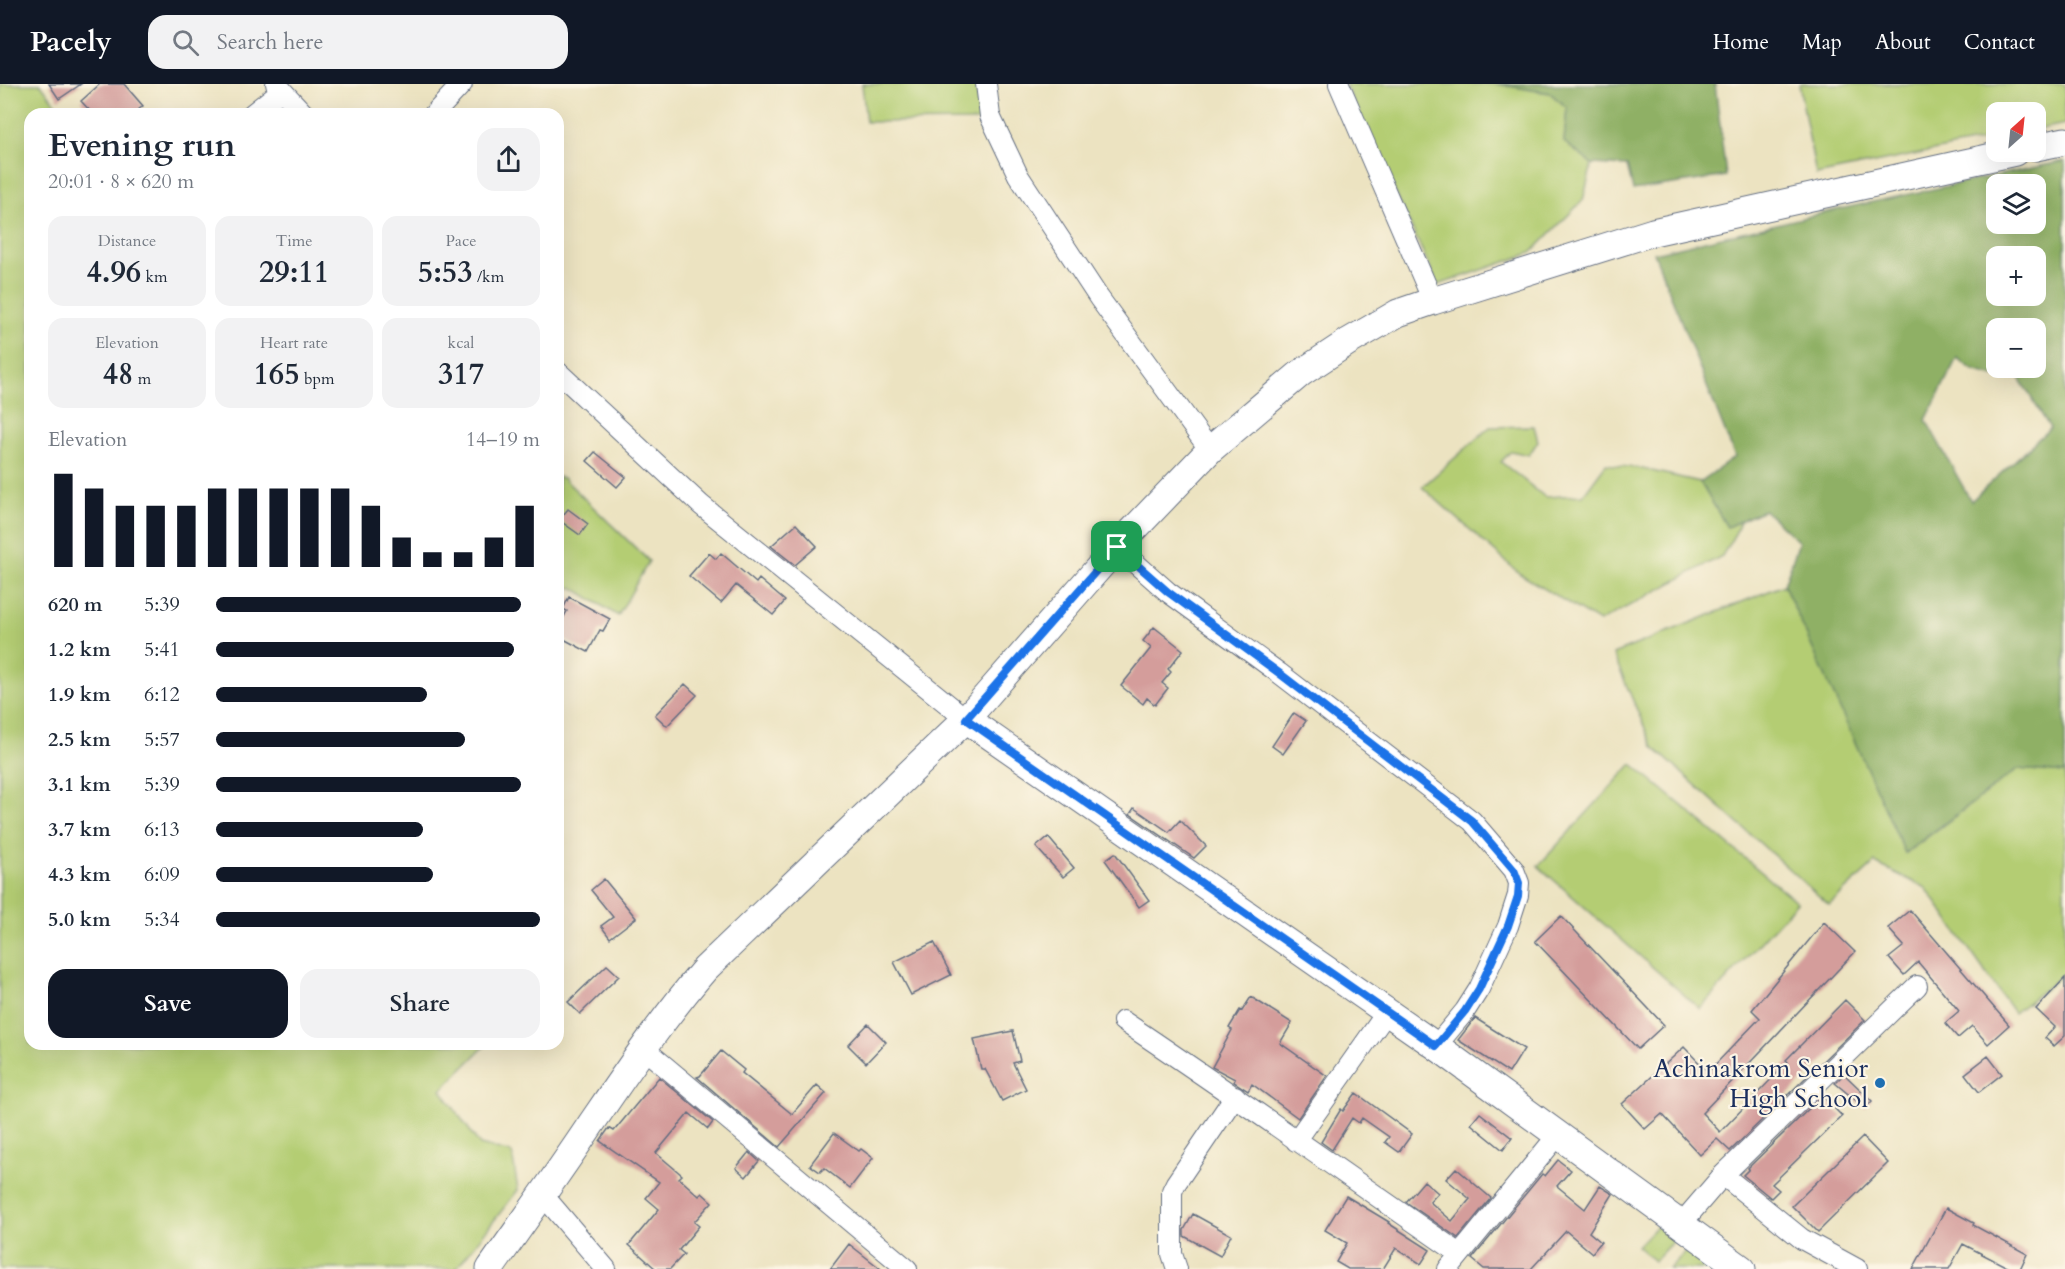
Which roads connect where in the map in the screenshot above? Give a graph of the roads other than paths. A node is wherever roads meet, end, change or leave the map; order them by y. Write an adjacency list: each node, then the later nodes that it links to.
1 (462, 84): 7 (street)
2 (986, 84): 13 (street)
3 (1339, 84): 11 (street)
4 (279, 87): 5 (street); 6 (street)
5 (258, 108)
6 (298, 108)
7 (440, 108)
8 (2065, 141): 9 (street)
9 (2046, 145)
10 (1986, 158): 11 (street)
11 (1433, 301): 13 (street)
12 (564, 378): 15 (street)
13 (1210, 450): 14 (street)
14 (1117, 547): 15 (street); 19 (street)
15 (966, 719): 17 (street); 20 (street)
16 (1917, 986): 24 (street)
17 (1388, 1012): 19 (street); 23 (street)
18 (1123, 1021): 21 (street)
19 (1436, 1046): 22 (street)
20 (643, 1048): 25 (street); 30 (street)
21 (1235, 1096): 23 (street); 31 (street)
22 (1558, 1135): 26 (street); 27 (street)
23 (1296, 1141): 27 (street)
24 (1723, 1176): 26 (street); 33 (street)
25 (543, 1196): 28 (street); 29 (street)
26 (1681, 1224): 32 (street)
27 (1454, 1261)
28 (490, 1269)
29 (606, 1269)
30 (907, 1269)
31 (1177, 1269)
32 (1742, 1269)
33 (1857, 1269)

